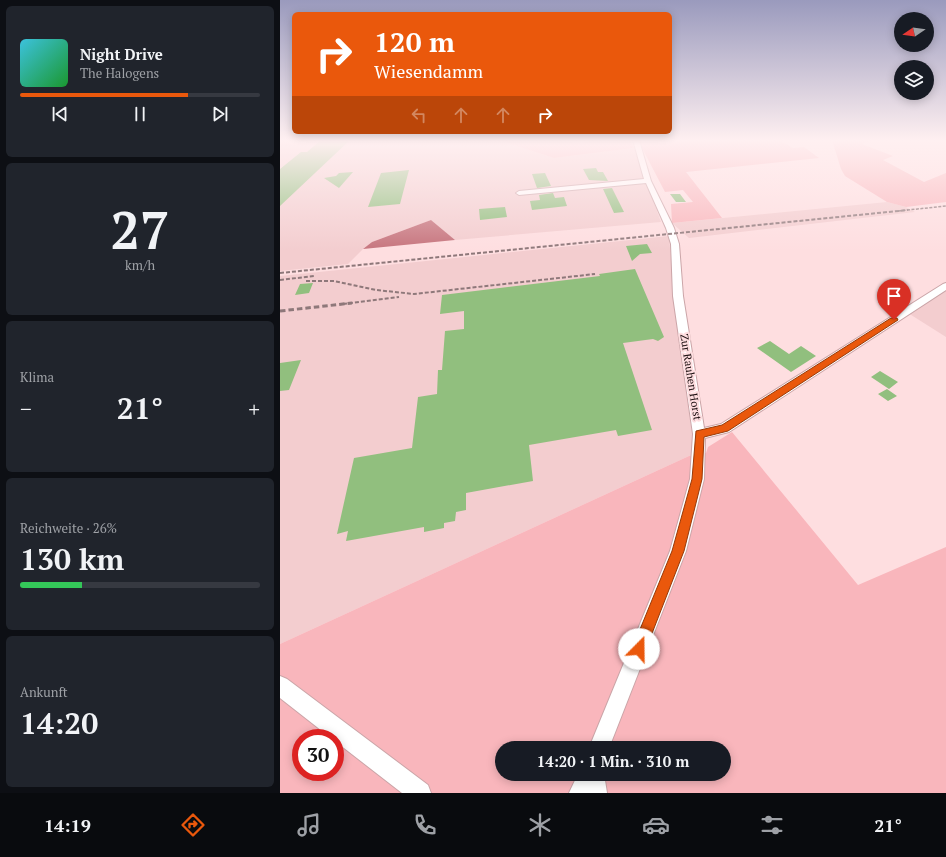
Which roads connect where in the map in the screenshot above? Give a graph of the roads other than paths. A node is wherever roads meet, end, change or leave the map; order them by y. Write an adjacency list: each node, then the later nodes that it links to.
1 (647, 177): 2 (street, Zur Rauhen Horst)
2 (648, 181): 3 (street); 5 (street, Zur Rauhen Horst)
3 (519, 193)
4 (946, 286): 5 (street)
5 (699, 434): 7 (street, Zur Rauhen Horst)
6 (280, 686): 10 (street)
7 (602, 741)
8 (586, 781): 11 (street)
9 (594, 781): 12 (street)
10 (420, 793)
11 (580, 793)
12 (596, 793)

